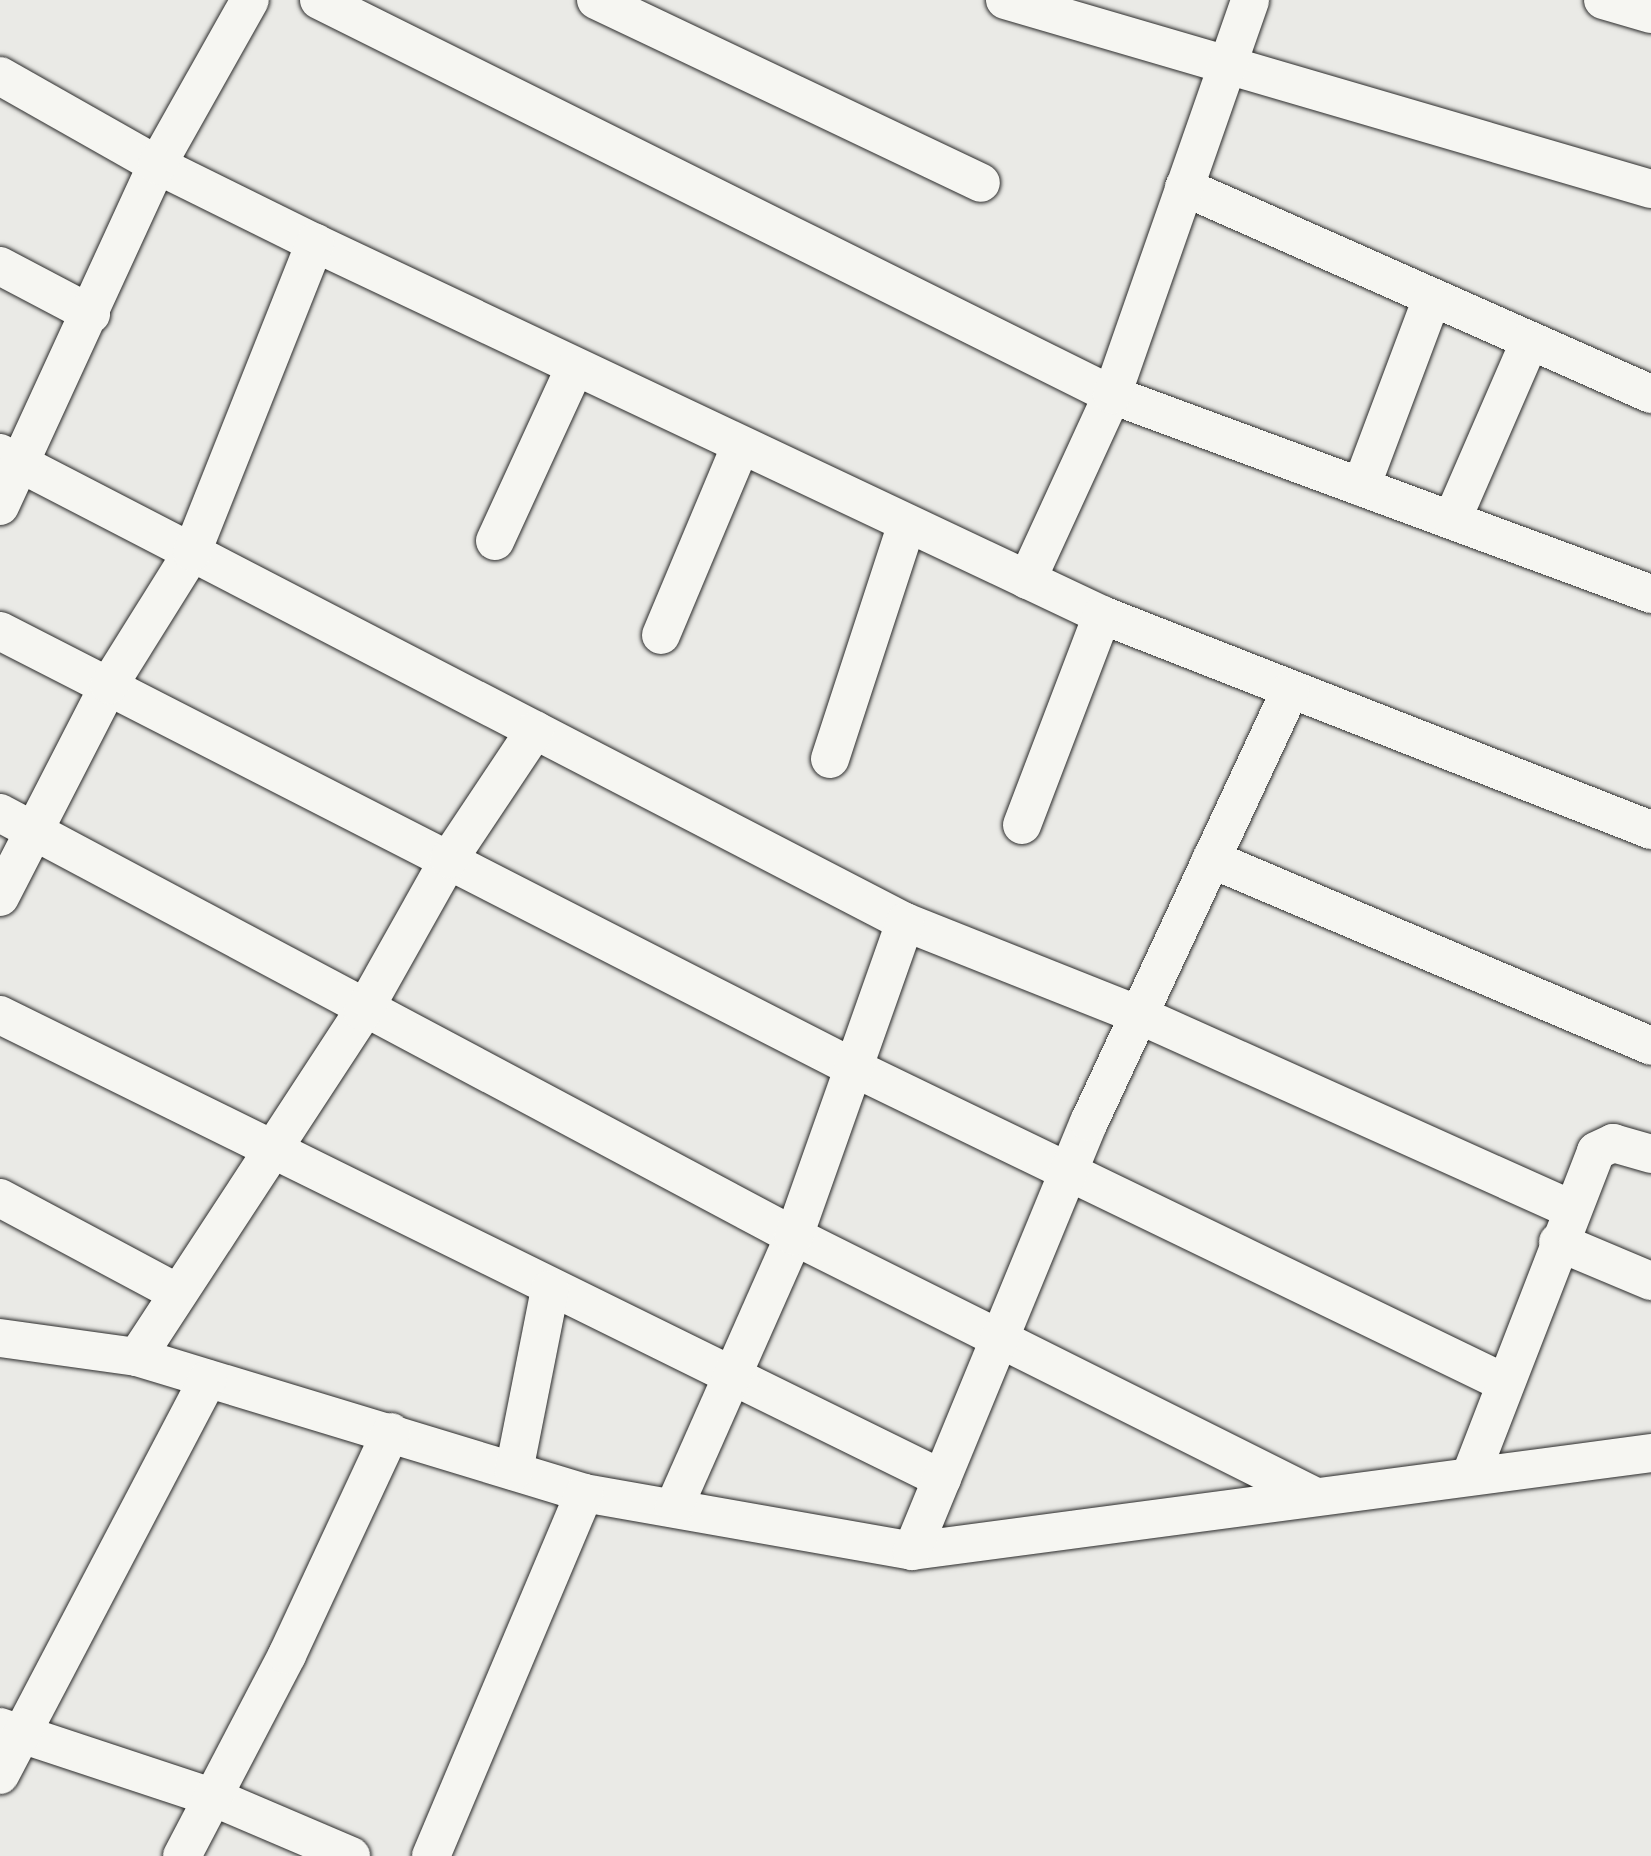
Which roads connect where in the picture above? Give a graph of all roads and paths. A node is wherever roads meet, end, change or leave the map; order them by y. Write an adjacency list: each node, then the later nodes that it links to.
1 (250, 0): 10 (street)
2 (319, 0): 20 (street)
3 (596, 0): 11 (street)
4 (1005, 0): 8 (street)
5 (1250, 0): 8 (street)
6 (1603, 0): 7 (street)
7 (1651, 14)
8 (1228, 62): 12 (street); 13 (street)
9 (0, 76): 10 (street)
10 (157, 165): 14 (street); 17 (street)
11 (981, 183)
12 (1184, 187): 16 (street); 20 (street)
13 (1651, 189)
14 (315, 243): 19 (street); 29 (street)
15 (0, 266): 17 (street)
16 (1432, 298): 18 (street); 24 (street)
17 (91, 314): 23 (street)
18 (1530, 341): 21 (street); 26 (street)
19 (574, 369): 22 (street); 28 (street)
20 (1112, 394): 24 (street); 30 (street)
21 (1651, 394)
22 (740, 447): 27 (street); 34 (street)
23 (10, 458): 25 (street); 29 (street)
24 (1361, 487): 26 (street)
25 (0, 506)
26 (1452, 520): 31 (street)
27 (907, 524): 30 (street); 38 (street)
28 (495, 541)
29 (192, 552): 35 (street); 37 (street)
30 (1027, 580): 32 (street)
31 (1651, 594)
32 (1102, 615): 36 (street); 40 (street)
33 (0, 631): 35 (street)
34 (661, 635)
35 (109, 685): 42 (street); 43 (street)
36 (1290, 690): 41 (street); 44 (street)
37 (535, 730): 43 (street); 46 (street)
38 (830, 759)
39 (0, 813): 42 (street)
40 (1022, 825)
41 (1651, 830)
42 (33, 831): 45 (street); 47 (street)
43 (449, 859): 47 (street); 51 (street)
44 (1211, 859): 49 (street); 50 (street)
45 (0, 897)
46 (905, 922): 49 (street); 51 (street)
47 (363, 1012): 52 (street); 57 (street)
48 (0, 1015): 52 (street)
49 (1139, 1015): 54 (street); 56 (street)
50 (1651, 1046)
51 (853, 1068): 54 (street); 57 (street)
52 (271, 1153): 59 (street); 60 (street)
53 (1651, 1154): 56 (street)
54 (1069, 1171): 61 (street); 66 (street)
55 (0, 1198): 60 (street)
56 (1564, 1225): 58 (street); 66 (street)
57 (794, 1236): 61 (street); 64 (street)
58 (1651, 1281)
59 (550, 1290): 64 (street); 69 (street)
60 (178, 1293): 63 (street)
61 (1000, 1337): 71 (street); 73 (street)
62 (0, 1338): 63 (street)
63 (137, 1357): 65 (street)
64 (734, 1378): 71 (street); 74 (street)
65 (208, 1379): 67 (street); 76 (street)
66 (1505, 1383): 70 (street)
67 (391, 1432): 69 (street); 78 (street)
68 (1651, 1453): 70 (street)
69 (514, 1471): 72 (street)
70 (1471, 1474): 73 (street)
71 (942, 1479): 75 (street)
72 (584, 1493): 74 (street); 81 (street)
73 (1312, 1495): 75 (street)
74 (674, 1507): 75 (street)
75 (912, 1551)
76 (10, 1732): 77 (street); 78 (street)
77 (0, 1775)
78 (215, 1798): 79 (street); 80 (street)
79 (182, 1856)
80 (351, 1856)
81 (431, 1856)

